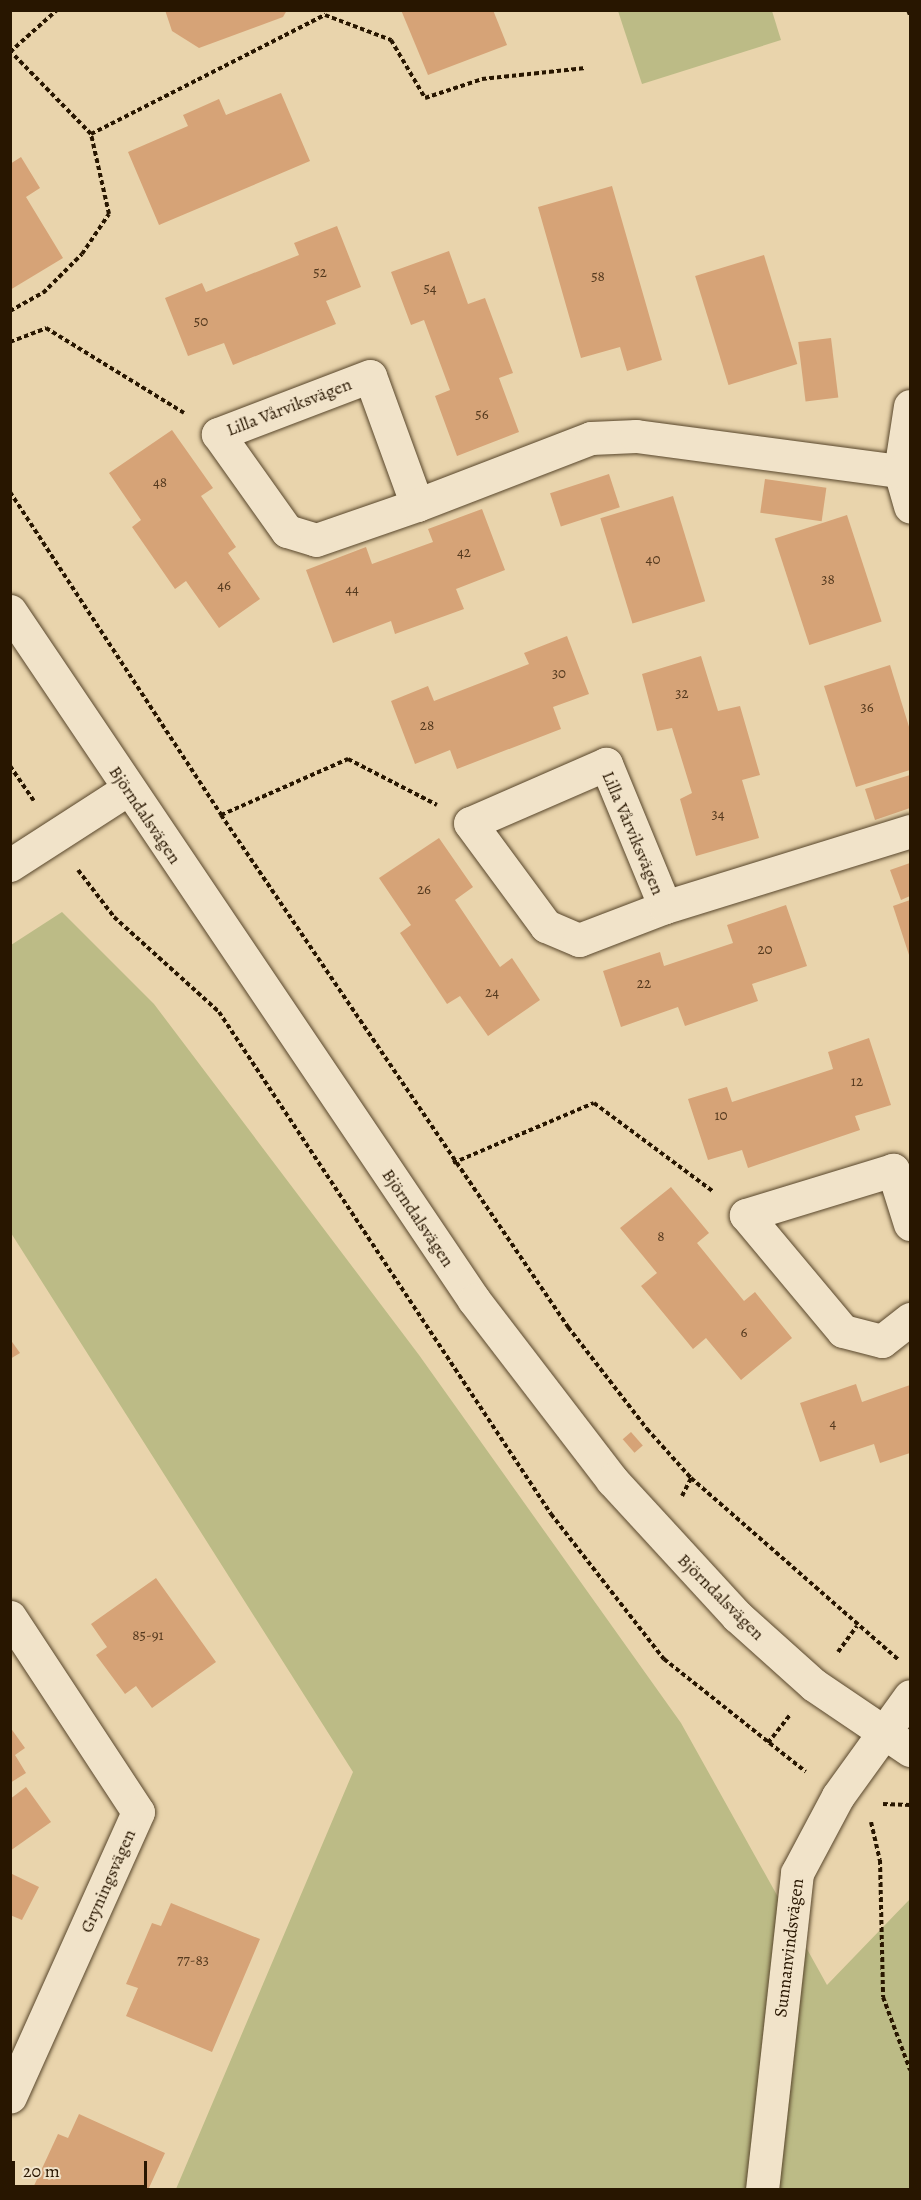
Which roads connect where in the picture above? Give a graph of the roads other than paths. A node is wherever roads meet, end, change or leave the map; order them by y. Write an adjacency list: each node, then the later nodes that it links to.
1 (910, 406): 2 (street)
2 (905, 469): 3 (street, Lilla Vårviksvägen); 4 (street)
3 (417, 505): 3 (street, Lilla Vårviksvägen)
4 (910, 507)
5 (10, 611): 6 (street, Björndalsvägen)
6 (128, 789): 8 (street); 14 (street, Björndalsvägen)
7 (910, 831): 9 (street, Lilla Vårviksvägen)
8 (10, 865)
9 (665, 907): 9 (street, Lilla Vårviksvägen)
10 (910, 1224): 11 (street)
11 (910, 1319)
12 (10, 1617): 15 (street, Gryningsvägen)
13 (910, 1696): 14 (street)
14 (898, 1741): 16 (street, Sunnanvindsvägen)
15 (10, 2097)
16 (762, 2190)

